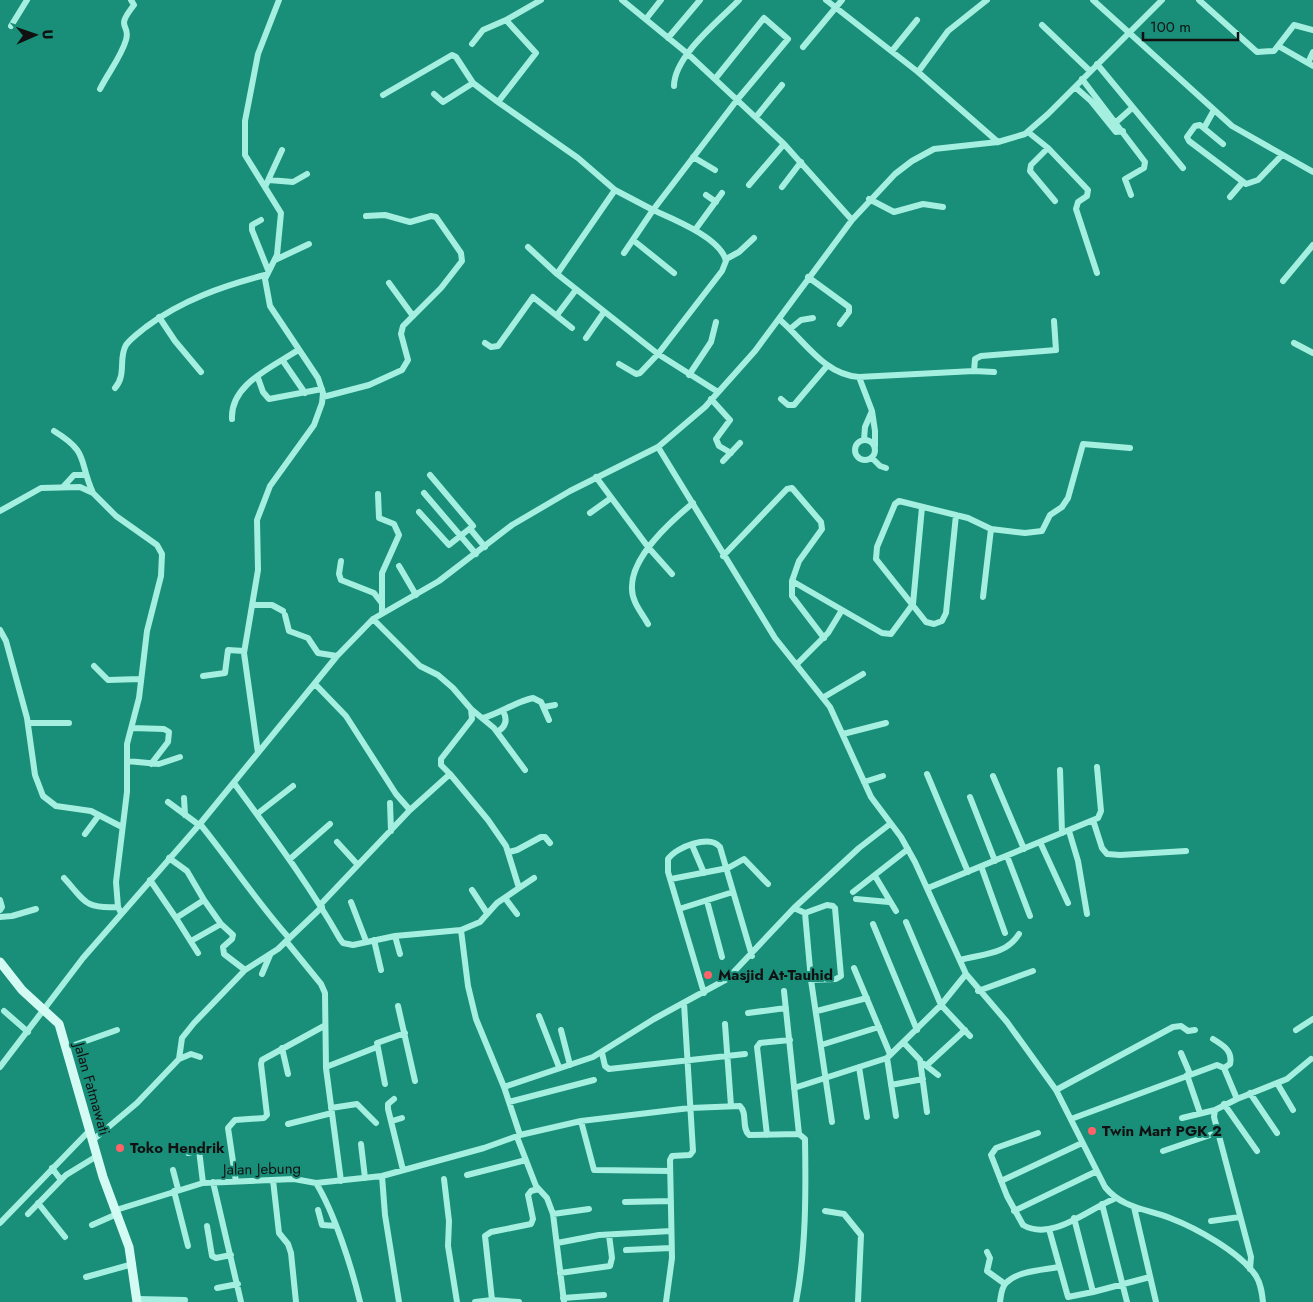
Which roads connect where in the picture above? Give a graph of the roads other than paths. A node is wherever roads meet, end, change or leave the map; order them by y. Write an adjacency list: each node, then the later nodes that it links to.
1 (27, 0): 20 (street)
2 (131, 0): 40 (street)
3 (279, 0): 66 (street)
4 (541, 0): 17 (street)
5 (622, 0): 16 (street)
6 (661, 0): 16 (street)
7 (700, 0): 23 (street)
8 (739, 0): 29 (street)
9 (826, 0): 15 (street)
10 (842, 0): 15 (street)
11 (987, 0): 32 (street)
12 (1093, 0): 22 (street)
13 (1162, 0): 22 (street)
14 (1198, 0): 26 (street)
15 (835, 8): 25 (street); 27 (street)
16 (646, 19): 23 (street)
17 (506, 20): 24 (street); 44 (street)
18 (917, 20): 27 (street)
19 (1042, 25): 33 (street)
20 (11, 26)
21 (1313, 30): 26 (street)
22 (1128, 33): 30 (street); 46 (street)
23 (668, 38): 29 (street)
24 (472, 44)
25 (803, 47)
26 (1280, 47): 31 (street)
27 (892, 51): 32 (street)
28 (1313, 52): 31 (street)
29 (688, 54): 34 (street); 38 (street)
30 (1097, 64): 33 (street); 45 (street)
31 (1311, 64)
32 (918, 72): 51 (street)
33 (1090, 72): 35 (street)
34 (715, 79): 43 (street); 43 (street)
35 (1082, 79): 39 (street); 48 (street)
36 (473, 84): 41 (street); 42 (street); 44 (street)
37 (782, 85): 47 (street)
38 (674, 86)
39 (1075, 87): 48 (street); 50 (street)
40 (100, 88)
41 (434, 94)
42 (383, 95)
43 (737, 100): 47 (street); 57 (street)
44 (498, 102): 68 (street)
45 (1132, 108): 48 (street); 59 (street)
46 (1214, 110): 49 (street); 56 (street)
47 (756, 118): 52 (street)
48 (1114, 124): 71 (street)
49 (1204, 128): 53 (street); 64 (street)
50 (1028, 132): 51 (street); 54 (street)
51 (998, 142): 73 (street)
52 (784, 144): 58 (street); 65 (street)
53 (1223, 144)
54 (1048, 148): 74 (street); 93 (street)
55 (282, 150): 63 (street)
56 (1282, 155): 61 (street); 64 (street)
57 (693, 157): 60 (street); 77 (street)
58 (801, 162): 67 (street); 80 (street)
59 (1183, 168)
60 (715, 170)
61 (1313, 172)
62 (307, 174): 63 (street)
63 (269, 180): 66 (street)
64 (1242, 183): 72 (street)
65 (749, 185)
66 (265, 187): 89 (street)
67 (782, 187)
68 (614, 190): 77 (street); 92 (street)
69 (722, 193): 75 (street)
70 (706, 195): 75 (street)
71 (1131, 195)
72 (1230, 197)
73 (869, 200): 76 (street); 80 (street)
74 (1055, 201)
75 (716, 202): 81 (street)
76 (943, 207)
77 (653, 210): 81 (street); 83 (street)
78 (366, 216): 100 (street)
79 (260, 220): 90 (street)
80 (852, 220): 94 (street)
81 (695, 230): 88 (street)
82 (754, 238): 88 (street)
83 (633, 240): 87 (street); 91 (street)
84 (309, 244): 89 (street)
85 (1313, 245): 95 (street)
86 (528, 248): 92 (street)
87 (624, 252)
88 (726, 259): 114 (street)
89 (275, 260): 90 (street)
90 (267, 272): 101 (street); 112 (street)
91 (674, 273)
92 (557, 274): 97 (street)
93 (1097, 274)
94 (808, 277): 103 (street); 106 (street)
95 (1283, 281)
96 (389, 283): 100 (street)
97 (575, 291): 98 (street); 99 (street)
98 (604, 312): 109 (street); 114 (street)
99 (557, 315): 107 (street); 110 (street)
100 (414, 316): 128 (street)
101 (159, 317): 119 (street); 124 (street)
102 (813, 318): 108 (street)
103 (779, 319): 108 (street); 126 (street)
104 (1054, 321): 118 (street)
105 (716, 322): 121 (street)
106 (840, 324)
107 (572, 328)
108 (790, 329): 117 (street)
109 (586, 338)
110 (486, 343)
111 (1294, 344): 113 (street)
112 (298, 350): 115 (street); 125 (street)
113 (1313, 353)
114 (658, 354): 116 (street); 121 (street)
115 (283, 361): 123 (street); 127 (street)
116 (619, 364)
117 (827, 366): 122 (street); 130 (street)
118 (974, 371): 120 (street); 122 (street)
119 (201, 372)
120 (994, 372)
121 (689, 375): 126 (street)
122 (860, 377): 131 (street)
123 (258, 378): 127 (street); 132 (street)
124 (115, 388)
125 (322, 389): 127 (street); 128 (street)
126 (718, 392): 129 (street)
127 (305, 393)
128 (322, 397): 172 (street)
129 (711, 399): 137 (street); 139 (street)
130 (781, 400)
131 (872, 411): 134 (street); 136 (street)
132 (232, 419)
133 (54, 431): 143 (street)
134 (864, 440): 136 (street); 140 (street)
135 (740, 443): 139 (street)
136 (875, 446): 140 (street)
137 (658, 447): 145 (street); 151 (street)
138 (1130, 448): 157 (street)
139 (731, 453): 141 (street)
140 (872, 458): 142 (street)
141 (723, 461)
142 (886, 468)
143 (86, 475): 146 (street); 147 (street)
144 (430, 475): 158 (street)
145 (596, 477): 150 (street); 160 (street)
146 (63, 487): 147 (street); 153 (street)
147 (93, 493): 185 (street)
148 (424, 493): 159 (street)
149 (378, 494): 170 (street)
150 (611, 498): 155 (street); 161 (street)
151 (693, 503): 161 (street); 163 (street)
152 (922, 507): 156 (street); 171 (street); 171 (street)
153 (0, 511)
154 (419, 512): 159 (street)
155 (590, 513)
156 (956, 515): 157 (street); 171 (street)
157 (991, 529): 169 (street)
158 (471, 530): 159 (street); 160 (street)
159 (463, 536): 162 (street)
160 (485, 547): 162 (street)
161 (648, 547): 166 (street); 176 (street)
162 (476, 554): 168 (street)
163 (723, 556): 167 (street); 181 (street)
164 (341, 561): 170 (street)
165 (399, 566): 168 (street)
166 (672, 574)
167 (792, 581): 173 (street); 178 (street)
168 (416, 595): 174 (street)
169 (983, 597)
170 (381, 602): 174 (street)
171 (913, 604): 173 (street)
172 (253, 605): 179 (street); 180 (street)
173 (842, 610): 178 (street)
174 (382, 613): 175 (street)
175 (373, 619): 180 (street); 190 (street)
176 (648, 624)
177 (0, 630): 194 (street)
178 (824, 638): 181 (street)
179 (244, 651): 184 (street); 200 (street)
180 (337, 656): 186 (street)
181 (797, 664): 187 (street)
182 (94, 666): 185 (street)
183 (863, 674): 187 (street)
184 (203, 676)
185 (140, 679): 197 (street)
186 (316, 685): 200 (street); 218 (street)
187 (824, 697): 199 (street)
188 (555, 704): 189 (street)
189 (544, 707): 191 (street); 193 (street)
190 (471, 709): 192 (street); 207 (street)
191 (502, 711): 192 (street); 198 (street)
192 (482, 718): 198 (street)
193 (550, 720)
194 (28, 722): 195 (street); 220 (street)
195 (69, 723)
196 (886, 723): 199 (street)
197 (132, 728): 202 (street); 203 (street)
198 (497, 732): 205 (street)
199 (843, 734): 211 (street)
200 (258, 753): 212 (street)
201 (180, 757): 203 (street)
202 (127, 761): 203 (street); 226 (street)
203 (151, 764)
204 (1096, 768): 222 (street)
205 (525, 770)
206 (1060, 770): 229 (street)
207 (450, 774): 218 (street); 238 (street)
208 (927, 774): 246 (street)
209 (883, 776): 211 (street)
210 (993, 776): 236 (street)
211 (864, 782): 224 (street)
212 (234, 783): 219 (street); 225 (street)
213 (293, 786): 219 (street)
214 (970, 796): 242 (street)
215 (184, 798): 221 (street)
216 (168, 802): 221 (street)
217 (390, 803): 227 (street)
218 (410, 810): 227 (street)
219 (257, 814): 241 (street)
220 (99, 815): 226 (street); 230 (street)
221 (185, 815): 225 (street)
222 (1093, 820): 228 (street); 237 (street)
223 (330, 824): 241 (street)
224 (890, 824): 235 (street); 269 (street)
225 (199, 825): 240 (street); 289 (street)
226 (122, 827): 268 (street)
227 (391, 831): 243 (street)
228 (1069, 831): 229 (street); 278 (street)
229 (1062, 833): 232 (street)
230 (85, 834)
231 (337, 842): 243 (street)
232 (1040, 842): 236 (street); 266 (street)
233 (550, 843): 238 (street)
234 (692, 845): 245 (street); 247 (street); 251 (street)
235 (908, 849): 248 (street); 255 (street)
236 (1024, 849): 239 (street)
237 (1186, 851)
238 (509, 852): 254 (street)
239 (1007, 856): 242 (street); 280 (street)
240 (169, 858): 252 (street); 261 (street)
241 (290, 858): 267 (street)
242 (995, 860): 244 (street)
243 (358, 866): 267 (street)
244 (982, 866): 246 (street); 286 (street)
245 (728, 868): 247 (street); 253 (street); 257 (street)
246 (968, 872): 255 (street)
247 (704, 873): 251 (street)
248 (875, 876): 258 (street); 265 (street)
249 (64, 878): 268 (street)
250 (534, 878): 254 (street)
251 (671, 879): 271 (street)
252 (150, 880): 274 (street); 281 (street)
253 (768, 884)
254 (519, 888): 259 (street)
255 (928, 888): 298 (street)
256 (472, 890): 275 (street)
257 (733, 892): 263 (street); 296 (street)
258 (853, 892)
259 (505, 898): 275 (street); 277 (street)
260 (0, 900): 272 (street)
261 (204, 900): 281 (street); 283 (street)
262 (856, 900): 265 (street)
263 (707, 901): 271 (street); 297 (street)
264 (351, 902): 292 (street)
265 (889, 902): 273 (street)
266 (1068, 903)
267 (321, 906): 289 (street); 292 (street)
268 (118, 907): 274 (street)
269 (794, 908): 276 (street); 296 (street)
270 (36, 909): 279 (street)
271 (679, 909): 309 (street)
272 (0, 910)
273 (896, 911)
274 (122, 913): 316 (street)
275 (487, 913): 285 (street)
276 (805, 913): 306 (street); 306 (street)
277 (517, 914)
278 (1087, 914)
279 (0, 916)
280 (1030, 916)
281 (176, 918): 291 (street)
282 (906, 922): 313 (street)
283 (221, 924): 291 (street); 301 (street)
284 (872, 924): 326 (street)
285 (461, 930): 288 (street); 364 (street)
286 (1005, 933)
287 (1019, 934): 298 (street)
288 (395, 936): 290 (street); 294 (street)
289 (287, 940): 295 (street); 322 (street)
290 (374, 940): 292 (street); 302 (street)
291 (191, 941): 293 (street)
292 (366, 941)
293 (198, 953)
294 (400, 954)
295 (270, 955): 301 (street); 304 (street)
296 (752, 956): 309 (street)
297 (722, 957)
298 (960, 960): 305 (street)
299 (0, 962): 316 (street, Jalan Fatmawati)
300 (854, 968): 310 (street)
301 (245, 970): 345 (street)
302 (382, 970)
303 (1033, 971): 307 (street)
304 (262, 974)
305 (966, 974): 307 (street); 313 (street)
306 (811, 980): 317 (street)
307 (978, 990): 366 (street)
308 (784, 991): 314 (street)
309 (704, 993): 311 (street)
310 (867, 998): 317 (street); 323 (street)
311 (684, 1004): 338 (street); 346 (street)
312 (398, 1006): 330 (street)
313 (941, 1006): 326 (street); 347 (street)
314 (786, 1008): 318 (street); 332 (street)
315 (4, 1011): 329 (street)
316 (44, 1011): 329 (street); 336 (street, Jalan Fatmawati)
317 (817, 1011): 334 (street)
318 (748, 1013)
319 (540, 1016): 351 (street)
320 (1313, 1019): 328 (street)
321 (726, 1024): 341 (street)
322 (324, 1026): 337 (street); 350 (street)
323 (879, 1027): 334 (street); 342 (street)
324 (117, 1030): 336 (street)
325 (561, 1030): 348 (street)
326 (917, 1030): 333 (street)
327 (1195, 1030): 366 (street)
328 (1296, 1030)
329 (28, 1032): 349 (street)
330 (405, 1033): 335 (street); 360 (street)
331 (1213, 1039): 353 (street)
332 (790, 1040): 365 (street); 394 (street)
333 (904, 1043): 342 (street); 347 (street)
334 (822, 1045): 357 (street)
335 (377, 1047): 350 (street); 362 (street)
336 (66, 1048): 389 (street, Jalan Fatmawati)
337 (282, 1048): 354 (street); 420 (street)
338 (602, 1053): 346 (street); 348 (street)
339 (1181, 1053): 356 (street)
340 (745, 1054): 341 (street)
341 (728, 1056): 346 (street); 372 (street)
342 (888, 1056): 352 (street); 363 (street)
343 (200, 1057): 345 (street)
344 (1311, 1059): 361 (street)
345 (179, 1060): 396 (street)
346 (688, 1060): 373 (street)
347 (924, 1064): 355 (street); 358 (street)
348 (570, 1065): 351 (street)
349 (0, 1067)
350 (326, 1067): 376 (street)
351 (559, 1067): 364 (street)
352 (859, 1067): 357 (street); 380 (street)
353 (1224, 1068): 356 (street); 368 (street)
354 (288, 1074)
355 (938, 1075)
356 (1188, 1075): 378 (street); 382 (street)
357 (825, 1078): 365 (street); 386 (street)
358 (923, 1079): 363 (street); 377 (street)
359 (594, 1080): 370 (street)
360 (415, 1081)
361 (1277, 1083): 367 (street); 375 (street)
362 (385, 1084)
363 (892, 1084): 379 (street)
364 (504, 1087): 370 (street)
365 (794, 1088): 393 (street)
366 (1056, 1090): 382 (street)
367 (1250, 1093): 368 (street); 392 (street)
368 (1237, 1098): 371 (street)
369 (394, 1100): 384 (street)
370 (509, 1102): 395 (street)
371 (1224, 1104): 374 (street); 401 (street)
372 (730, 1106): 373 (street); 394 (street)
373 (690, 1108): 385 (street); 409 (street)
374 (1215, 1110): 378 (street); 390 (street)
375 (1293, 1110)
376 (332, 1111): 387 (street); 388 (street); 417 (street)
377 (928, 1112)
378 (1200, 1113): 383 (street)
379 (896, 1116)
380 (867, 1117)
381 (402, 1118): 384 (street)
382 (1071, 1118): 397 (street)
383 (1182, 1118)
384 (392, 1121): 408 (street)
385 (581, 1121): 395 (street); 409 (street)
386 (832, 1122)
387 (376, 1123)
388 (288, 1124)
389 (90, 1130): 396 (street, Jalan Fatmawati); 406 (street)
390 (1219, 1132): 402 (street); 438 (street)
391 (1038, 1133): 418 (street)
392 (1277, 1133)
393 (800, 1134): 394 (street); 479 (street)
394 (767, 1135)
395 (518, 1136): 405 (street); 408 (street)
396 (92, 1140): 404 (street, Jalan Fatmawati)
397 (1082, 1143): 410 (street); 418 (street)
398 (360, 1144): 413 (street)
399 (210, 1147): 400 (street)
400 (199, 1150): 403 (street); 421 (street)
401 (1257, 1150)
402 (1163, 1151)
403 (188, 1153)
404 (97, 1156): 415 (street); 435 (street, Jalan Fatmawati)
405 (526, 1160): 411 (street); 423 (street)
406 (52, 1168): 415 (street); 441 (street)
407 (173, 1170): 424 (street)
408 (403, 1170): 412 (street)
409 (670, 1172): 426 (street)
410 (1095, 1172): 425 (street); 434 (street)
411 (467, 1175)
412 (382, 1176): 413 (street); 474 (street)
413 (365, 1178): 417 (street)
414 (444, 1179): 475 (street)
415 (61, 1180): 428 (street)
416 (273, 1180): 420 (street, Jalan Jebung); 422 (street, Jalan Jebung); 472 (street)
417 (341, 1181): 422 (street)
418 (1001, 1181): 434 (street)
419 (213, 1182): 420 (street, Jalan Jebung); 421 (street, Jalan Jebung); 454 (street)
420 (236, 1182)
421 (203, 1183): 424 (street, Jalan Jebung)
422 (316, 1183): 444 (street, Jalan Jebung)
423 (538, 1189): 437 (street); 468 (street)
424 (176, 1190): 435 (street, Jalan Jebung); 450 (street)
425 (1114, 1198): 429 (street); 430 (street)
426 (670, 1201): 427 (street); 446 (street)
427 (624, 1202)
428 (38, 1204): 436 (street); 448 (street)
429 (1102, 1204): 439 (street); 463 (street)
430 (1134, 1207): 457 (street); 460 (street)
431 (589, 1209): 437 (street)
432 (318, 1210): 444 (street)
433 (824, 1211): 480 (street)
434 (1014, 1211): 445 (street)
435 (116, 1212): 442 (street, Jalan Jebung); 455 (street, Jalan Fatmawati)
436 (28, 1214)
437 (553, 1214): 449 (street)
438 (1240, 1217): 440 (street); 457 (street)
439 (1074, 1218): 445 (street); 465 (street)
440 (1211, 1222)
441 (0, 1223)
442 (92, 1226)
443 (207, 1226): 454 (street)
444 (336, 1226): 473 (street, Jalan Jebung)
445 (1049, 1229): 456 (street)
446 (671, 1231): 447 (street); 451 (street)
447 (609, 1235): 449 (street); 458 (street)
448 (65, 1237)
449 (557, 1244): 458 (street)
450 (188, 1246)
451 (672, 1248): 452 (street); 478 (street)
452 (626, 1250)
453 (987, 1252): 462 (street)
454 (231, 1255): 461 (street)
455 (133, 1264): 459 (street); 470 (street, Jalan Fatmawati)
456 (1060, 1267): 462 (street); 465 (street)
457 (1250, 1269): 484 (street)
458 (560, 1273): 469 (street)
459 (86, 1277)
460 (1150, 1277): 463 (street); 483 (street)
461 (238, 1284): 464 (street); 471 (street)
462 (1005, 1284): 481 (street)
463 (1122, 1285): 465 (street); 482 (street)
464 (217, 1288)
465 (1093, 1292)
466 (604, 1295): 469 (street)
467 (185, 1300): 470 (street)
468 (492, 1300): 476 (street); 477 (street)
469 (564, 1300)
470 (137, 1301)
471 (241, 1302)
472 (296, 1302)
473 (360, 1302)
474 (399, 1302)
475 (456, 1302)
476 (475, 1302)
477 (519, 1302)
478 (666, 1302)
479 (796, 1302)
480 (858, 1302)
481 (1000, 1302)
482 (1127, 1302)
483 (1156, 1302)
484 (1263, 1302)

